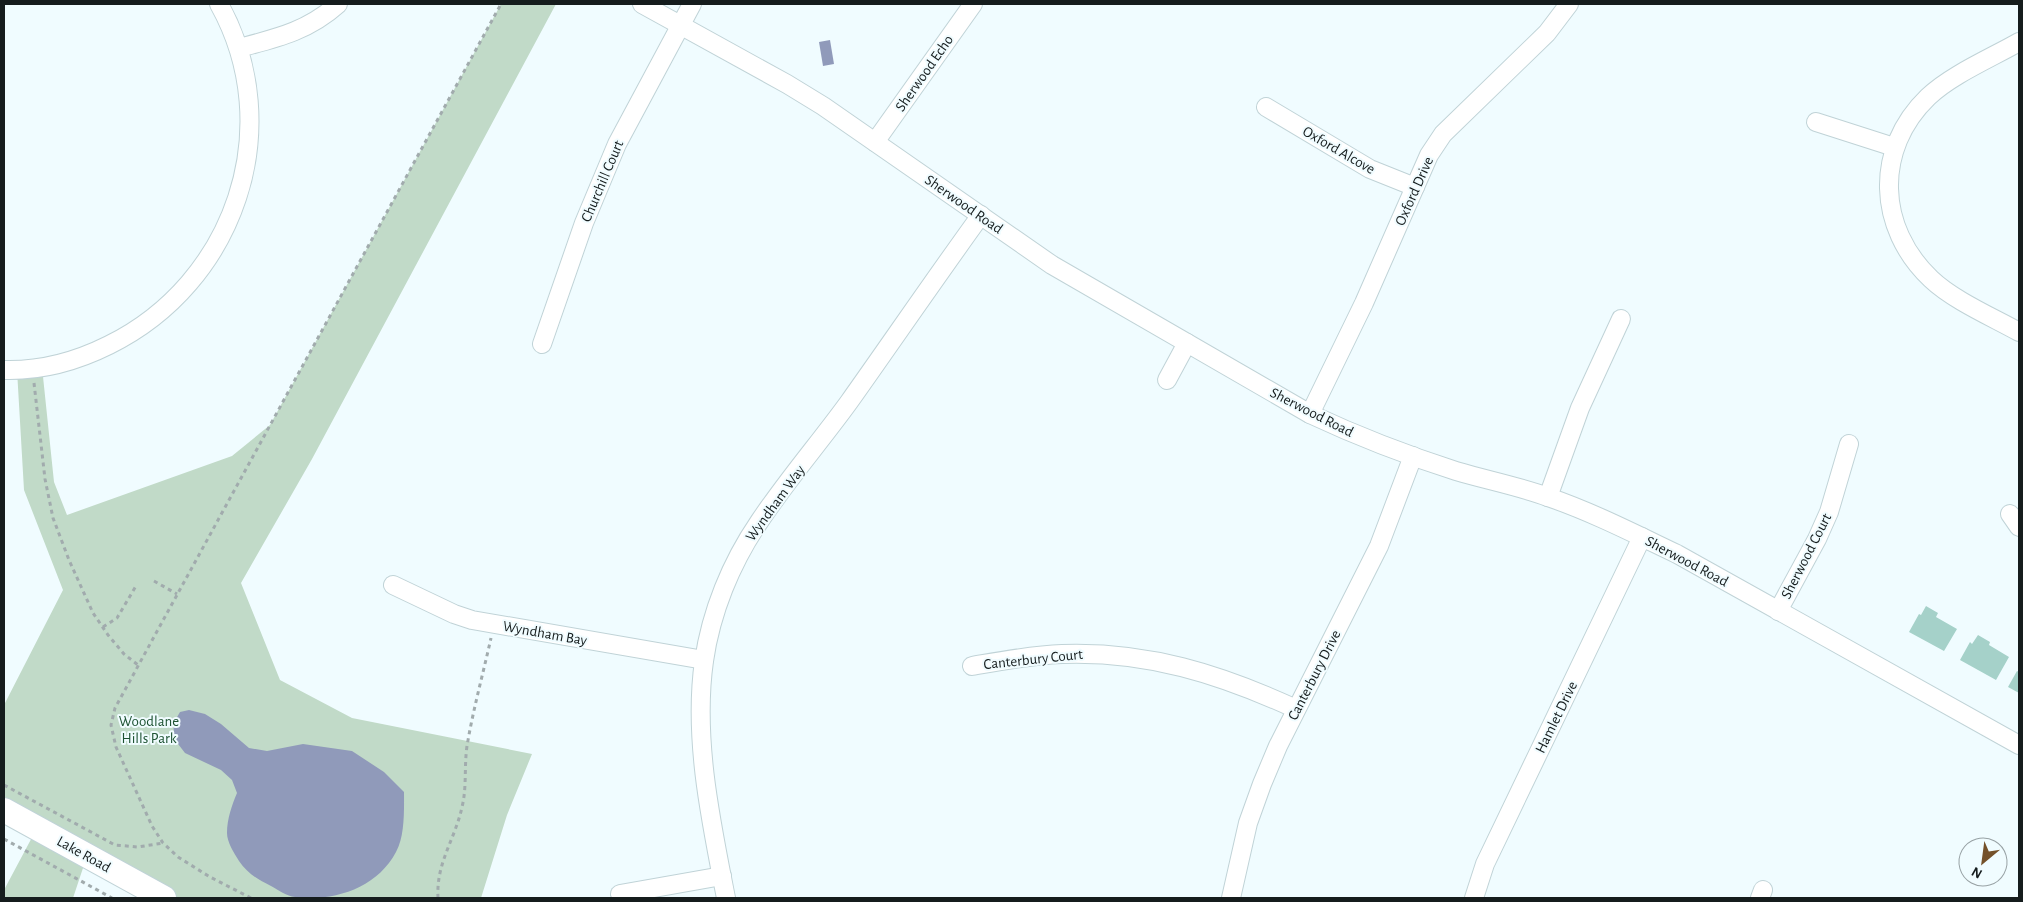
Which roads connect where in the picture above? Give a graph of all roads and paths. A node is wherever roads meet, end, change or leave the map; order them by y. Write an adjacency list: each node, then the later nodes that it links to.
1 (220, 4): 10 (street)
2 (338, 4): 10 (street)
3 (501, 4): 32 (path)
4 (642, 4): 8 (street, Sherwood Road)
5 (692, 4): 8 (street, Churchill Court)
6 (973, 4): 13 (street, Sherwood Echo)
7 (1569, 4): 15 (street, Oxford Drive)
8 (680, 25): 13 (street, Sherwood Road); 20 (street, Churchill Court)
9 (2019, 42): 14 (street)
10 (239, 48): 21 (street)
11 (1266, 107): 15 (street, Oxford Alcove)
12 (1816, 122): 14 (street)
13 (875, 142): 16 (street, Sherwood Road)
14 (1894, 148): 18 (street)
15 (1415, 187): 24 (street, Oxford Drive)
16 (981, 215): 19 (street, Sherwood Road); 36 (street, Wyndham Way)
17 (1620, 319): 27 (street)
18 (2019, 332)
19 (1187, 343): 23 (street); 24 (street, Sherwood Road)
20 (542, 344)
21 (32, 369): 22 (street); 35 (path)
22 (4, 370)
23 (1167, 380)
24 (1310, 414): 26 (street, Sherwood Road)
25 (1849, 444): 33 (street, Sherwood Court)
26 (1413, 456): 27 (street, Sherwood Road); 39 (street, Canterbury Drive)
27 (1548, 497): 28 (street, Sherwood Road)
28 (1642, 537): 33 (street, Sherwood Road); 53 (street, Hamlet Drive)
29 (154, 580): 32 (path)
30 (393, 585): 34 (street, Wyndham Bay)
31 (136, 586): 35 (path)
32 (177, 594): 37 (path)
33 (1778, 611): 40 (street, Sherwood Road)
34 (494, 625): 36 (street, Wyndham Bay); 50 (path)
35 (103, 627): 37 (path)
36 (704, 660): 45 (street, Wyndham Way)
37 (138, 664): 44 (path)
38 (972, 666): 39 (street, Canterbury Court)
39 (1296, 709): 52 (street, Canterbury Drive)
40 (2019, 745)
41 (4, 785): 44 (path)
42 (4, 810): 48 (street, Lake Road)
43 (4, 839): 47 (path)
44 (163, 843): 49 (path)
45 (722, 876): 46 (street); 51 (street, Wyndham Way)
46 (620, 894)
47 (112, 898)
48 (164, 898)
49 (251, 898)
50 (438, 898)
51 (726, 898)
52 (1231, 898)
53 (1474, 898)

